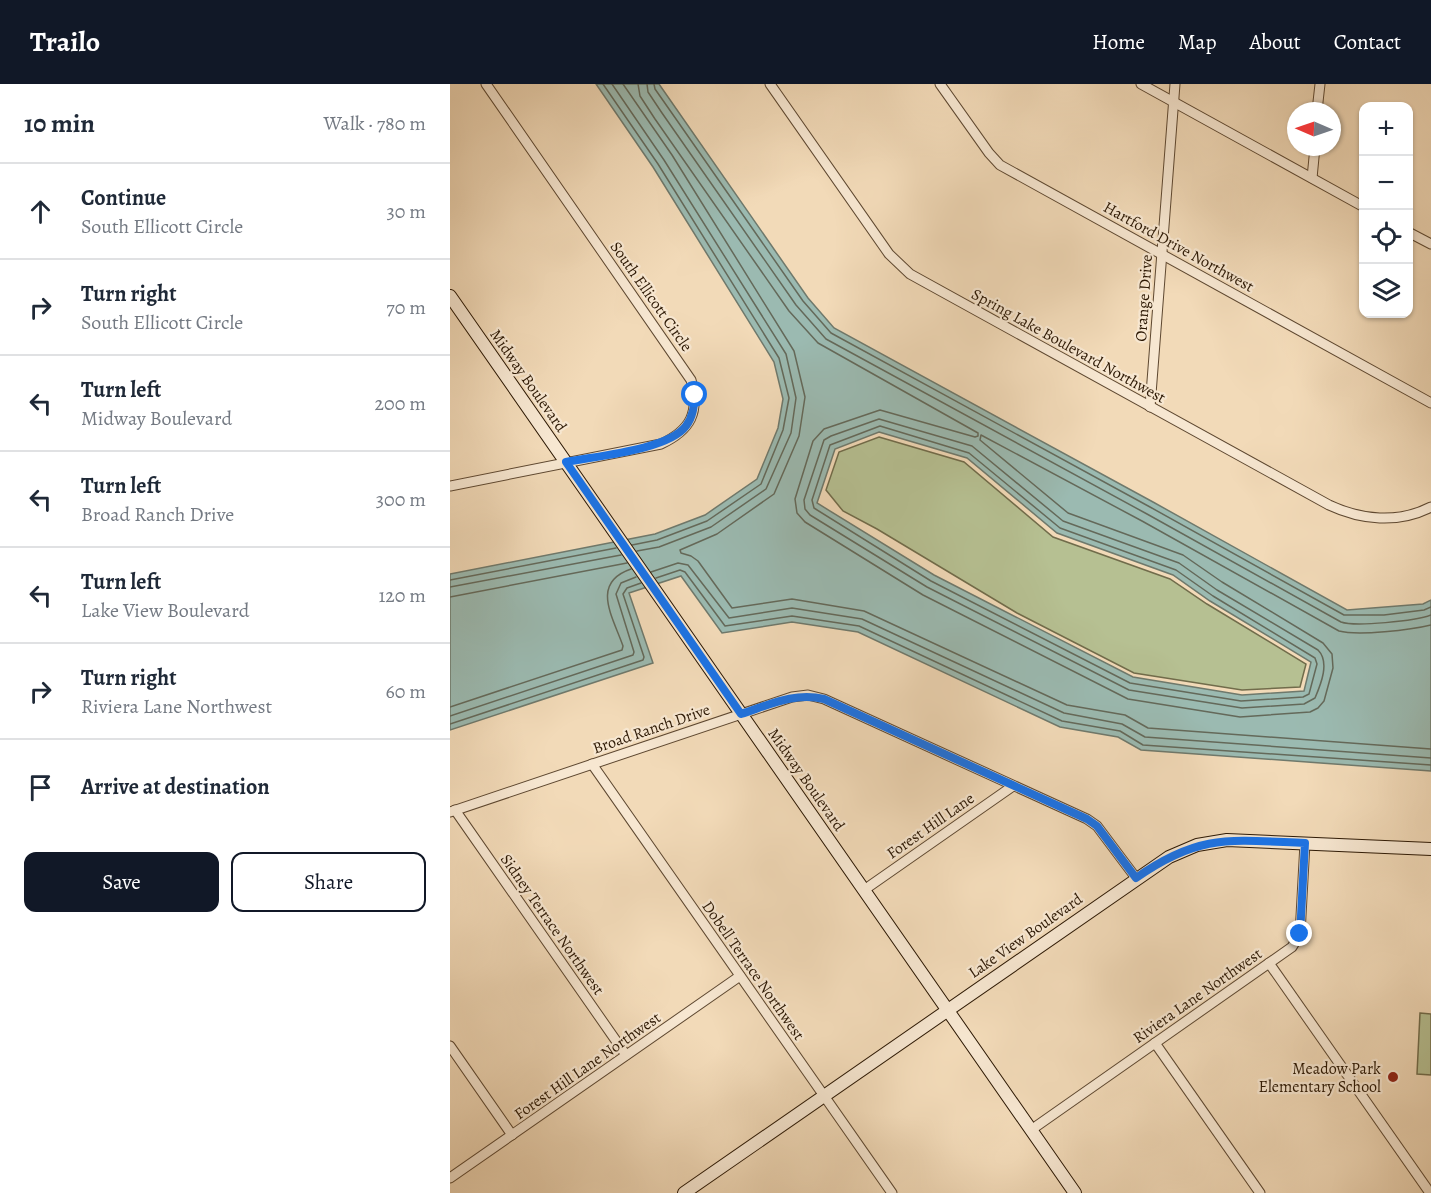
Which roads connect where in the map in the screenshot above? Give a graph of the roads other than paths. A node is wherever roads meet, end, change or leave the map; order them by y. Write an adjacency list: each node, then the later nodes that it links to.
1 (486, 84): 18 (street, South Ellicott Circle)
2 (770, 84): 17 (street, Spring Lake Boulevard Northwest)
3 (940, 84): 14 (street, Hartford Drive Northwest)
4 (1141, 84): 7 (street)
5 (1175, 84): 7 (street, Orange Drive)
6 (1320, 84): 8 (street)
7 (1174, 102): 10 (street); 14 (street, Orange Drive)
8 (1318, 102)
9 (1314, 156): 10 (street)
10 (1312, 178): 11 (street)
11 (1359, 204)
12 (1413, 234): 13 (street)
13 (1431, 244)
14 (1162, 255): 16 (street, Hartford Drive Northwest); 17 (street, Orange Drive)
15 (450, 296): 18 (street, Midway Boulevard)
16 (1431, 403)
17 (1150, 407): 20 (street, Spring Lake Boulevard Northwest)
18 (566, 462): 19 (street, South Ellicott Circle); 21 (street, Midway Boulevard)
19 (450, 486)
20 (1431, 507)
21 (741, 714): 22 (street, Broad Ranch Drive); 23 (street, Broad Ranch Drive); 28 (street, Midway Boulevard)
22 (592, 764): 24 (street, Broad Ranch Drive); 30 (street, Dobell Terrace Northwest)
23 (1013, 786): 27 (street, Broad Ranch Drive); 28 (street, Forest Hill Lane)
24 (453, 811): 34 (street, Sidney Terrace Northwest)
25 (1305, 843): 26 (street, Lake View Boulevard); 27 (street, Lake View Boulevard); 29 (street, Riviera Lane Northwest)
26 (1431, 849)
27 (1136, 878): 31 (street, Lake View Boulevard)
28 (864, 890): 31 (street, Midway Boulevard)
29 (1269, 963): 32 (street, Riviera Lane Northwest); 43 (street)
30 (740, 976): 34 (street, Forest Hill Lane Northwest); 35 (street, Dobell Terrace Northwest)
31 (948, 1010): 35 (street, Lake View Boulevard); 36 (street, Midway Boulevard)
32 (1155, 1043): 36 (street, Riviera Lane Northwest); 42 (street)
33 (450, 1046): 37 (street)
34 (626, 1055): 37 (street, Forest Hill Lane Northwest)
35 (824, 1096): 39 (street, Lake View Boulevard); 40 (street, Dobell Terrace Northwest)
36 (1031, 1130): 41 (street, Midway Boulevard)
37 (512, 1135): 38 (street, Forest Hill Lane Northwest)
38 (450, 1178)
39 (684, 1193)
40 (892, 1193)
41 (1076, 1193)
42 (1260, 1193)
43 (1430, 1193)

